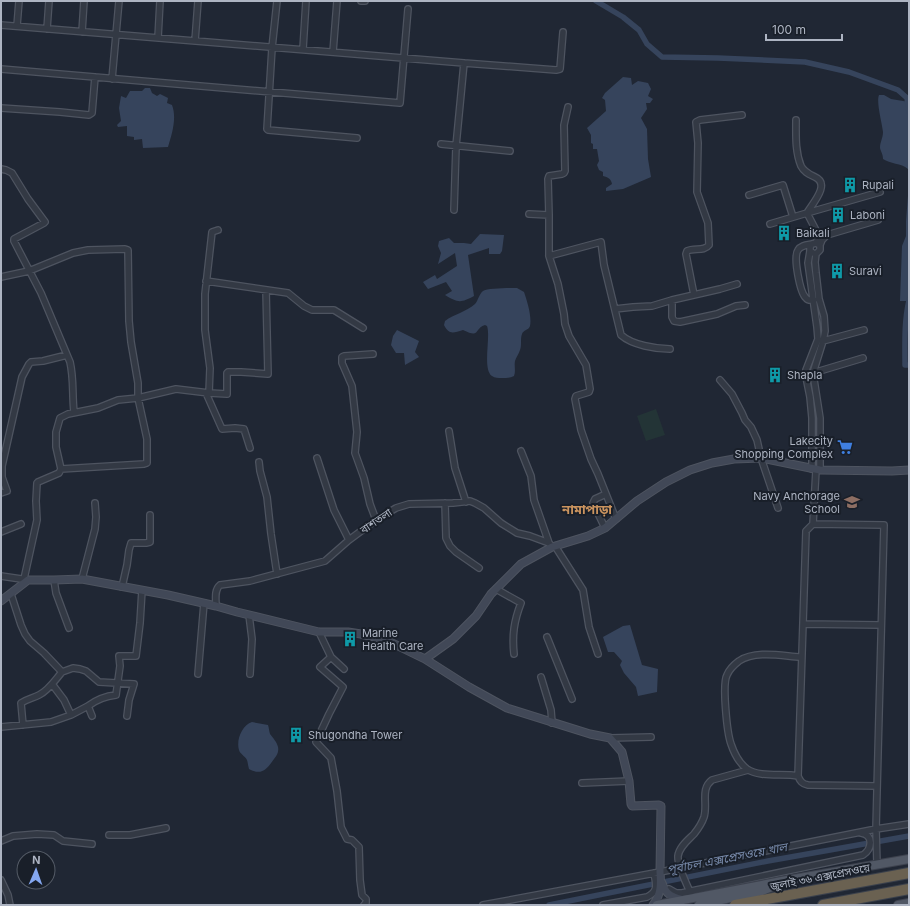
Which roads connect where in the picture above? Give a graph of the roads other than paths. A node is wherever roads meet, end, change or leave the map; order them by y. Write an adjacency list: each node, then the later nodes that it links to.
1 (19, 1): 14 (street)
2 (49, 1): 15 (street)
3 (84, 1): 16 (street)
4 (119, 1): 18 (street)
5 (160, 1): 19 (street)
6 (198, 1): 20 (street)
7 (277, 1): 21 (street)
8 (306, 1): 22 (street)
9 (337, 1): 23 (street)
10 (361, 1): 11 (street)
11 (365, 1)
12 (408, 9): 24 (street)
13 (1, 25): 14 (street)
14 (18, 26): 15 (street)
15 (47, 29): 16 (street)
16 (82, 32): 18 (street)
17 (564, 32): 25 (street)
18 (116, 35): 19 (street); 28 (street)
19 (158, 38): 20 (street)
20 (195, 41): 21 (street)
21 (272, 48): 22 (street); 29 (street)
22 (303, 49): 23 (street)
23 (333, 52): 24 (street)
24 (404, 58): 25 (street); 29 (street)
25 (464, 64): 36 (street)
26 (1, 69): 27 (street)
27 (94, 77): 28 (street); 30 (street)
28 (112, 79): 29 (street)
29 (269, 92): 34 (street)
30 (1, 108)
31 (568, 108): 44 (street)
32 (742, 115): 58 (street)
33 (796, 120): 42 (street)
34 (357, 138)
35 (441, 144): 36 (street)
36 (456, 146): 37 (street); 41 (street)
37 (510, 152)
38 (1, 169): 53 (street)
39 (880, 192): 42 (street)
40 (749, 195): 45 (street)
41 (454, 210)
42 (807, 213): 45 (street); 49 (street)
43 (529, 214): 44 (street)
44 (549, 215): 52 (street)
45 (793, 217): 47 (street)
46 (878, 220): 49 (street)
47 (770, 224)
48 (218, 230): 55 (street)
49 (816, 244): 50 (street); 51 (street); 61 (street)
50 (810, 251): 51 (street); 61 (street)
51 (816, 254): 60 (street)
52 (549, 256): 63 (street); 92 (street)
53 (29, 271): 54 (street); 69 (street); 78 (street)
54 (1, 277)
55 (206, 281): 57 (street); 75 (street)
56 (738, 284): 58 (street)
57 (266, 290): 64 (street); 75 (street)
58 (694, 295): 59 (street)
59 (672, 300): 62 (street); 63 (street)
60 (819, 300): 61 (street); 66 (street)
61 (813, 301): 70 (street)
62 (745, 305)
63 (615, 309): 67 (street)
64 (363, 328)
65 (864, 330): 66 (street)
66 (823, 341): 72 (street)
67 (670, 349)
68 (372, 354): 99 (street)
69 (67, 356): 79 (street); 91 (street)
70 (810, 358): 72 (street); 77 (street)
71 (863, 358): 73 (street)
72 (817, 360): 73 (street)
73 (813, 373): 76 (street)
74 (720, 380): 86 (street)
75 (208, 393): 78 (street); 83 (street)
76 (816, 396): 77 (street); 81 (street)
77 (810, 397): 80 (street)
78 (138, 398): 79 (street); 88 (street)
79 (74, 412): 88 (street)
80 (812, 418): 81 (street); 89 (street)
81 (820, 418): 89 (street)
82 (449, 432): 93 (street)
83 (250, 448)
84 (521, 451): 105 (street)
85 (317, 458): 104 (street)
86 (761, 458): 89 (street); 96 (street); 98 (street)
87 (259, 462): 107 (street)
88 (61, 469): 110 (street)
89 (816, 470): 90 (street); 101 (street)
90 (909, 470)
91 (1, 493)
92 (606, 494): 98 (street); 102 (street)
93 (466, 502): 95 (street, বাশতলা); 105 (street, বাশতলা)
94 (95, 503): 109 (street)
95 (445, 503): 99 (street, বাশতলা); 106 (street)
96 (778, 508)
97 (150, 515): 112 (street)
98 (616, 519): 102 (street)
99 (376, 520): 104 (street, বাশতলা)
100 (21, 524): 103 (street)
101 (813, 524): 120 (street); 121 (street)
102 (605, 528): 105 (street)
103 (1, 532)
104 (349, 540): 107 (street, বাশতলা)
105 (552, 545): 113 (street); 126 (street)
106 (479, 568)
107 (277, 574): 118 (street, বাশতলা)
108 (1, 576): 110 (street)
109 (82, 579): 111 (street); 112 (street)
110 (26, 580): 111 (street); 115 (street)
111 (54, 580): 122 (street)
112 (122, 586): 114 (street)
113 (496, 589): 125 (street); 129 (street)
114 (142, 590): 117 (street); 135 (street)
115 (11, 594): 116 (street); 131 (street)
116 (1, 601)
117 (204, 603): 118 (street); 132 (street)
118 (216, 606): 119 (street)
119 (249, 615): 123 (street); 133 (street)
120 (802, 624): 121 (street); 128 (street)
121 (882, 625): 151 (street)
122 (69, 628)
123 (319, 632): 127 (street); 129 (street)
124 (547, 637): 137 (street)
125 (514, 654)
126 (598, 654)
127 (331, 657): 130 (street); 173 (street)
128 (801, 657): 147 (street); 148 (street)
129 (425, 659): 142 (street)
130 (344, 669)
131 (62, 672): 135 (street); 136 (street)
132 (198, 674)
133 (250, 674)
134 (541, 677): 142 (street)
135 (117, 682): 138 (street); 141 (street)
136 (52, 684): 139 (street); 143 (street)
137 (572, 699)
138 (88, 706): 139 (street); 140 (street)
139 (71, 715): 143 (street)
140 (92, 716)
141 (127, 716)
142 (552, 722): 146 (street)
143 (23, 725): 144 (street)
144 (1, 727)
145 (652, 737): 146 (street)
146 (610, 738): 149 (street)
147 (748, 770): 148 (street); 168 (street)
148 (798, 776): 151 (street)
149 (629, 781): 150 (street); 161 (street)
150 (582, 783)
151 (877, 786): 154 (street)
152 (909, 824): 154 (street)
153 (166, 828): 156 (street)
154 (876, 829): 155 (street); 160 (street)
155 (858, 833): 161 (street); 167 (street)
156 (110, 835)
157 (1, 841): 158 (street)
158 (92, 844)
159 (909, 859): 160 (main road)
160 (877, 864): 165 (main road)
161 (657, 872): 164 (street); 174 (street); 175 (street)
162 (909, 873): 178 (highway, জুলাই ৩৬ এক্সপ্রেসওয়ে)
163 (1, 880): 172 (street)
164 (661, 881): 167 (street); 170 (street)
165 (782, 881): 168 (main road); 177 (main road)
166 (909, 889): 179 (highway)
167 (669, 892): 169 (street)
168 (693, 898): 169 (main road)
169 (683, 900): 170 (main road)
170 (658, 902): 176 (street)
171 (909, 903): 180 (main road)
172 (10, 905)
173 (364, 905)
174 (483, 905)
175 (602, 905)
176 (653, 905)
177 (699, 905)
178 (735, 905)
179 (823, 905)
180 (898, 905)

